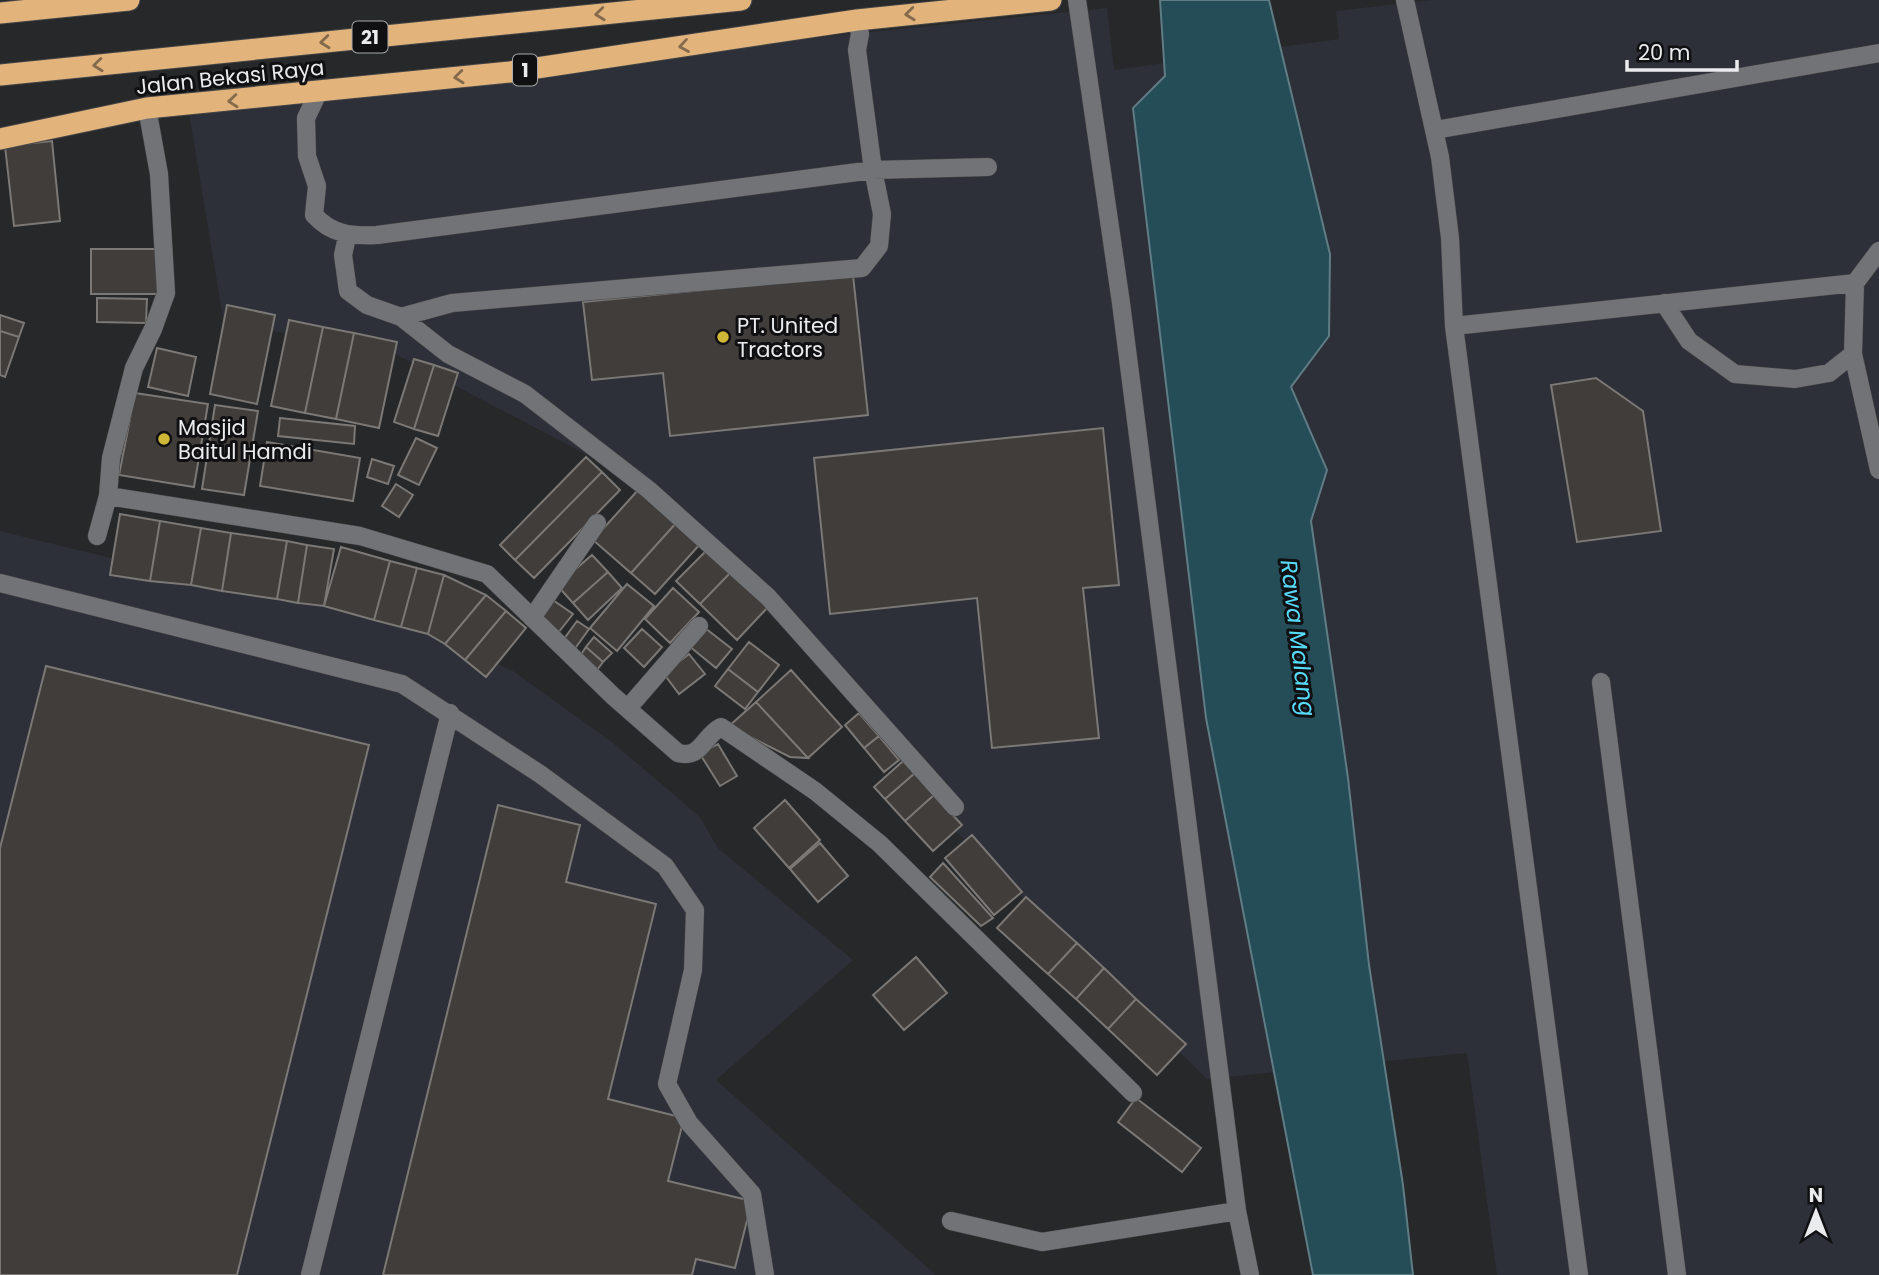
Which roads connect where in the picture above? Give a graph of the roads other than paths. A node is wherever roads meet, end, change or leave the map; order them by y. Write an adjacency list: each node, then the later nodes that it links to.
1 (129, 0): 6 (highway)
2 (741, 0): 9 (highway, 21, one-way to 9)
3 (1051, 0): 7 (highway, Jalan Bekasi Raya / 1, one-way to 7)
4 (1077, 0): 35 (street)
5 (1405, 0): 12 (street)
6 (0, 13)
7 (857, 20): 10 (highway, Jalan Bekasi Raya / 1, one-way to 10); 15 (street)
8 (1879, 53): 12 (street)
9 (0, 75)
10 (318, 93): 11 (highway, Jalan Bekasi Raya / 1, one-way to 11); 16 (street)
11 (147, 108): 13 (highway, Jalan Bekasi Raya / 1); 24 (street)
12 (1435, 130): 21 (street)
13 (0, 139)
14 (988, 167): 15 (street)
15 (873, 170): 16 (street); 20 (street)
16 (347, 237): 20 (street)
17 (1879, 251): 18 (street)
18 (1855, 283): 19 (street); 22 (street)
19 (1664, 303): 21 (street); 22 (street)
20 (401, 317): 33 (street)
21 (1454, 326): 40 (street)
22 (1853, 354): 23 (street)
23 (1879, 470)
24 (108, 496): 26 (street); 28 (street)
25 (597, 523): 28 (street)
26 (97, 536)
27 (0, 583): 32 (street)
28 (532, 618): 31 (street)
29 (699, 626): 31 (street)
30 (1601, 682): 41 (street)
31 (628, 708): 34 (street)
32 (450, 713): 37 (street); 38 (street)
33 (955, 807)
34 (1133, 1093)
35 (1237, 1211): 36 (street); 39 (street)
36 (951, 1221)
37 (310, 1275)
38 (765, 1275)
39 (1250, 1275)
40 (1579, 1275)
41 (1676, 1275)

